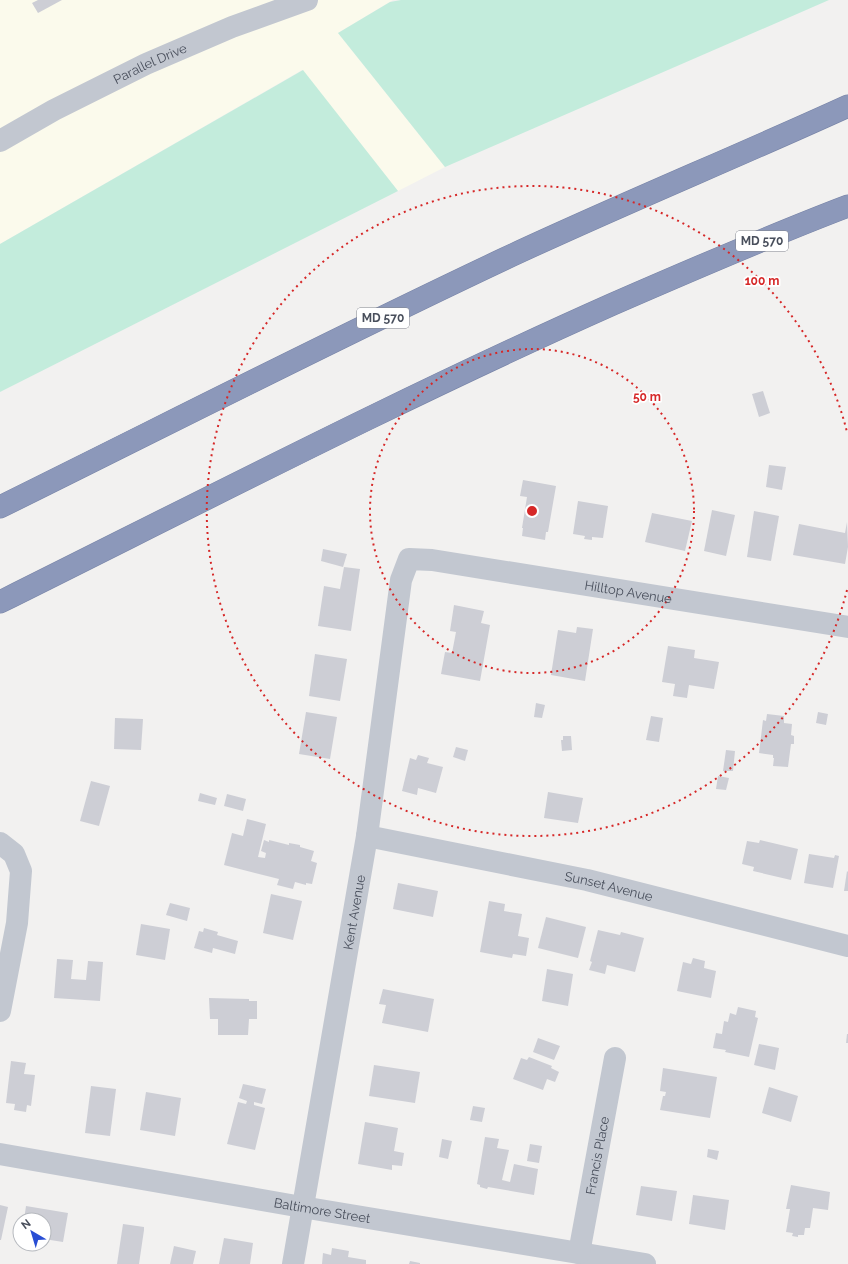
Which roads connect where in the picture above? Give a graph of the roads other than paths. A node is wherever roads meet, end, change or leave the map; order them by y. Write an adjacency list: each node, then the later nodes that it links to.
1 (307, 0): 4 (street, Parallel Drive)
2 (848, 106): 5 (highway)
3 (848, 113): 5 (highway, MD 570)
4 (0, 141)
5 (772, 141): 7 (highway, MD 570)
6 (848, 206): 9 (highway, MD 570)
7 (0, 507)
8 (409, 559): 10 (street, Hilltop Avenue); 11 (street, Kent Avenue)
9 (0, 602)
10 (848, 627)
11 (367, 836): 13 (street, Sunset Avenue); 17 (street, Kent Avenue)
12 (0, 843): 14 (street)
13 (848, 946)
14 (0, 1011)
15 (615, 1058): 18 (street, Francis Place)
16 (0, 1154): 17 (street, Baltimore Street)
17 (302, 1207): 18 (street, Baltimore Street); 19 (street, Kent Avenue)
18 (579, 1253): 20 (street, Baltimore Street)
19 (292, 1264)
20 (645, 1264)

